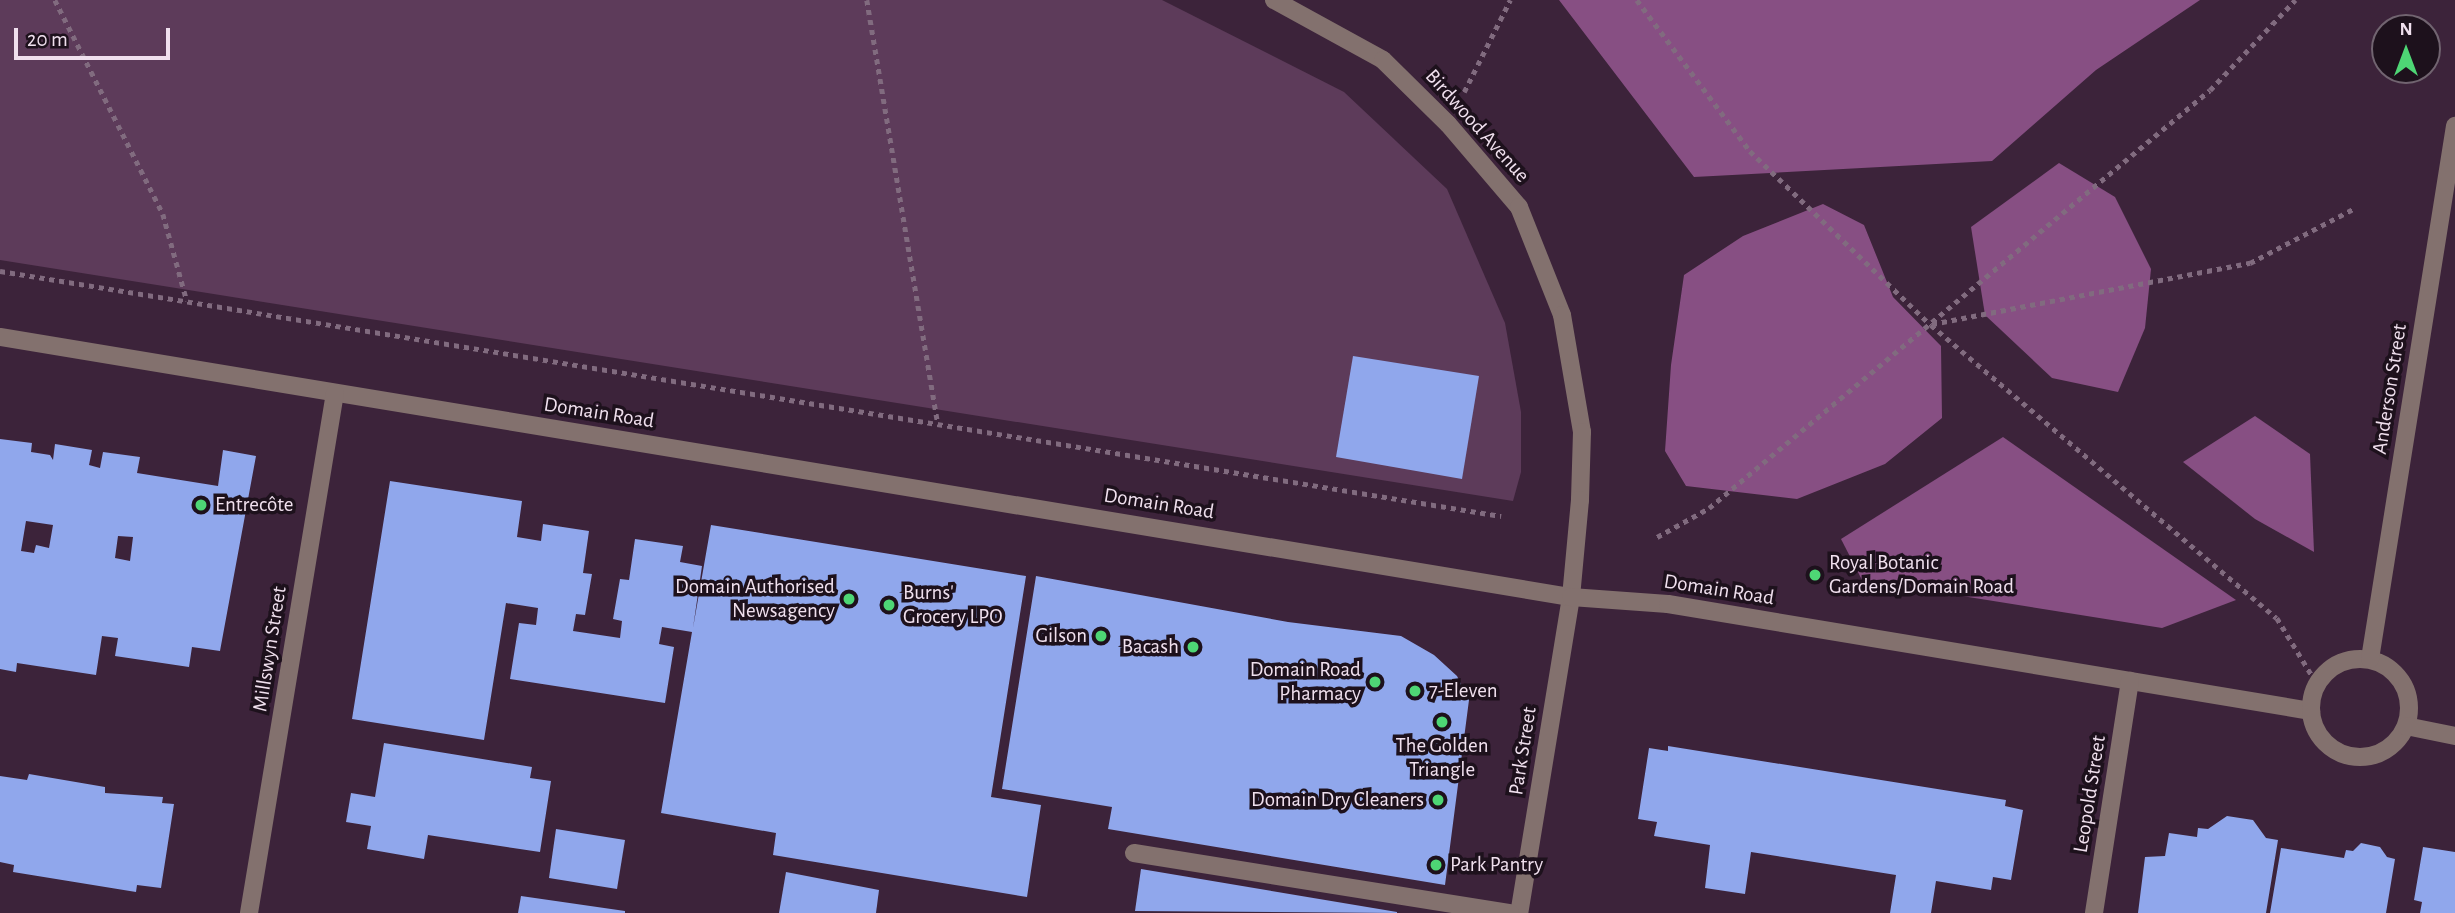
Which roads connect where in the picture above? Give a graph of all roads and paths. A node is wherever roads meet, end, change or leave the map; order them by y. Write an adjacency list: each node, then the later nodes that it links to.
1 (55, 0): 11 (path)
2 (867, 0): 15 (path)
3 (1274, 0): 7 (street, Birdwood Avenue)
4 (1510, 0): 7 (path)
5 (1637, 0): 12 (path)
6 (2295, 0): 12 (path)
7 (1448, 124): 18 (street, Birdwood Avenue)
8 (2455, 126): 19 (street, Anderson Street)
9 (2355, 208): 12 (path)
10 (0, 271): 11 (path)
11 (187, 301): 15 (path)
12 (1931, 325): 17 (path); 21 (path)
13 (0, 337): 14 (street, Domain Road)
14 (335, 393): 18 (street, Domain Road); 26 (street, Millswyn Street)
15 (938, 424): 16 (path)
16 (1501, 516)
17 (1657, 537)
18 (1572, 597): 20 (street, Domain Road); 28 (street, Park Street)
19 (2370, 659): 21 (street); 23 (street)
20 (2130, 681): 22 (street, Domain Road); 29 (street, Leopold Street)
21 (2317, 684): 22 (street)
22 (2311, 711): 23 (street)
23 (2406, 726): 24 (street)
24 (2455, 736)
25 (1134, 853): 27 (street)
26 (249, 913)
27 (1510, 913)
28 (1519, 913)
29 (2094, 913)

